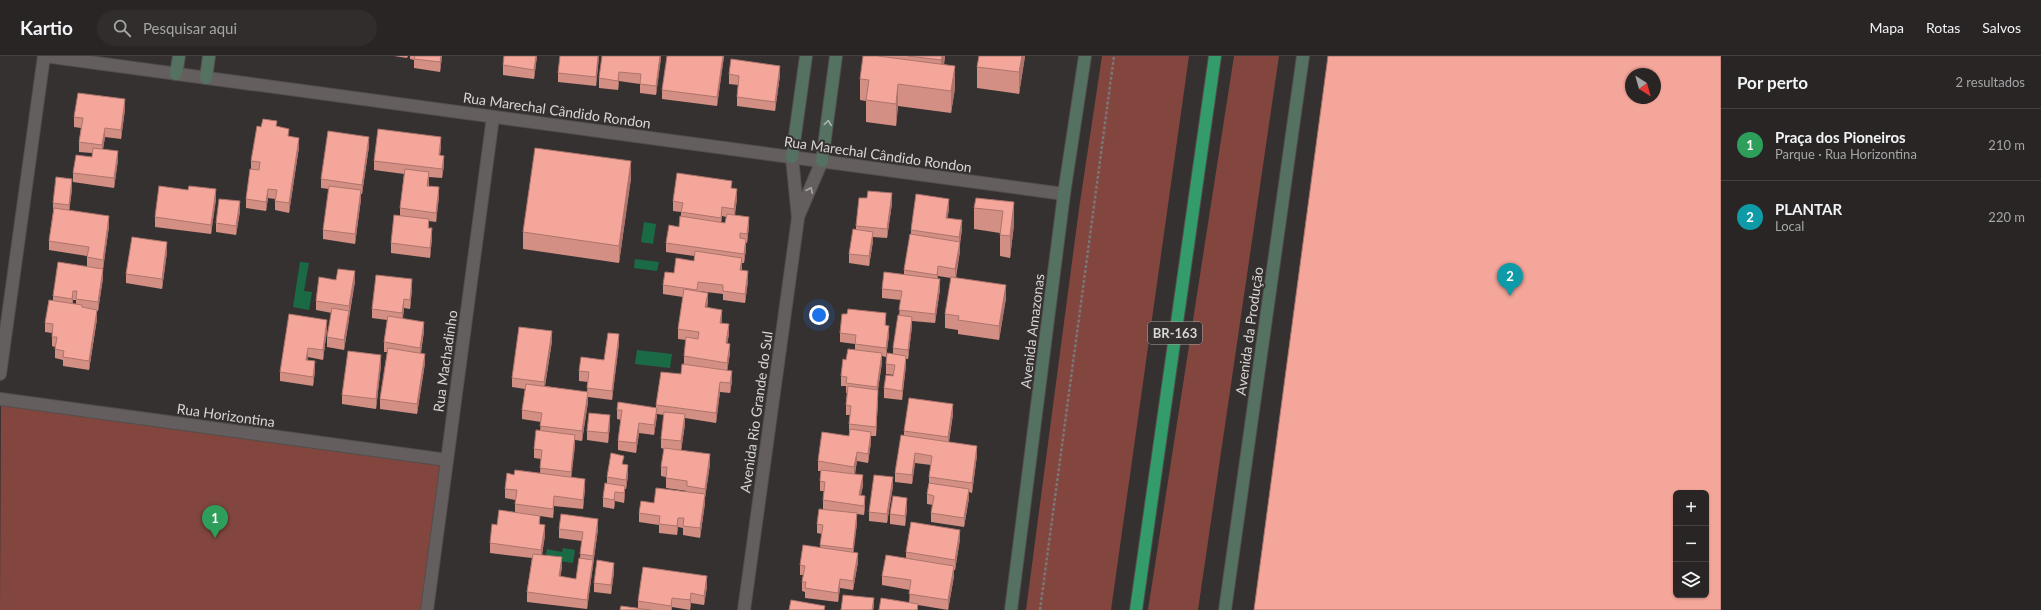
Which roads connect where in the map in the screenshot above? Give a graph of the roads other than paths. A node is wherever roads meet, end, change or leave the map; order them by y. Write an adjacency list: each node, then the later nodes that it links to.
1 (45, 56): 9 (street, Rua Marechal Cândido Rondon); 16 (street)
2 (179, 56): 9 (street)
3 (209, 56): 10 (street)
4 (806, 56): 12 (street, Avenida Rio Grande do Sul)
5 (836, 56): 13 (street, Avenida Rio Grande do Sul, one-way to 5)
6 (1085, 56): 14 (street, Avenida Amazonas)
7 (1215, 56): 22 (highway, BR-163)
8 (1303, 56): 23 (street, Avenida da Produção)
9 (176, 74): 10 (street, Rua Marechal Cândido Rondon)
10 (206, 78): 11 (street, Rua Marechal Cândido Rondon)
11 (493, 117): 12 (street, Rua Marechal Cândido Rondon); 18 (street, Rua Machadinho)
12 (792, 157): 13 (street, Rua Marechal Cândido Rondon); 15 (street, Avenida Rio Grande do Sul)
13 (822, 161): 14 (street, Rua Marechal Cândido Rondon); 15 (street, Avenida Rio Grande do Sul, one-way to 13)
14 (1064, 194): 21 (street, Avenida Amazonas)
15 (798, 218): 20 (street, Avenida Rio Grande do Sul)
16 (0, 374)
17 (0, 399): 18 (street, Rua Horizontina)
18 (447, 460): 19 (street, Rua Machadinho)
19 (427, 610)
20 (744, 610)
21 (1011, 610)
22 (1136, 610)
23 (1225, 610)

